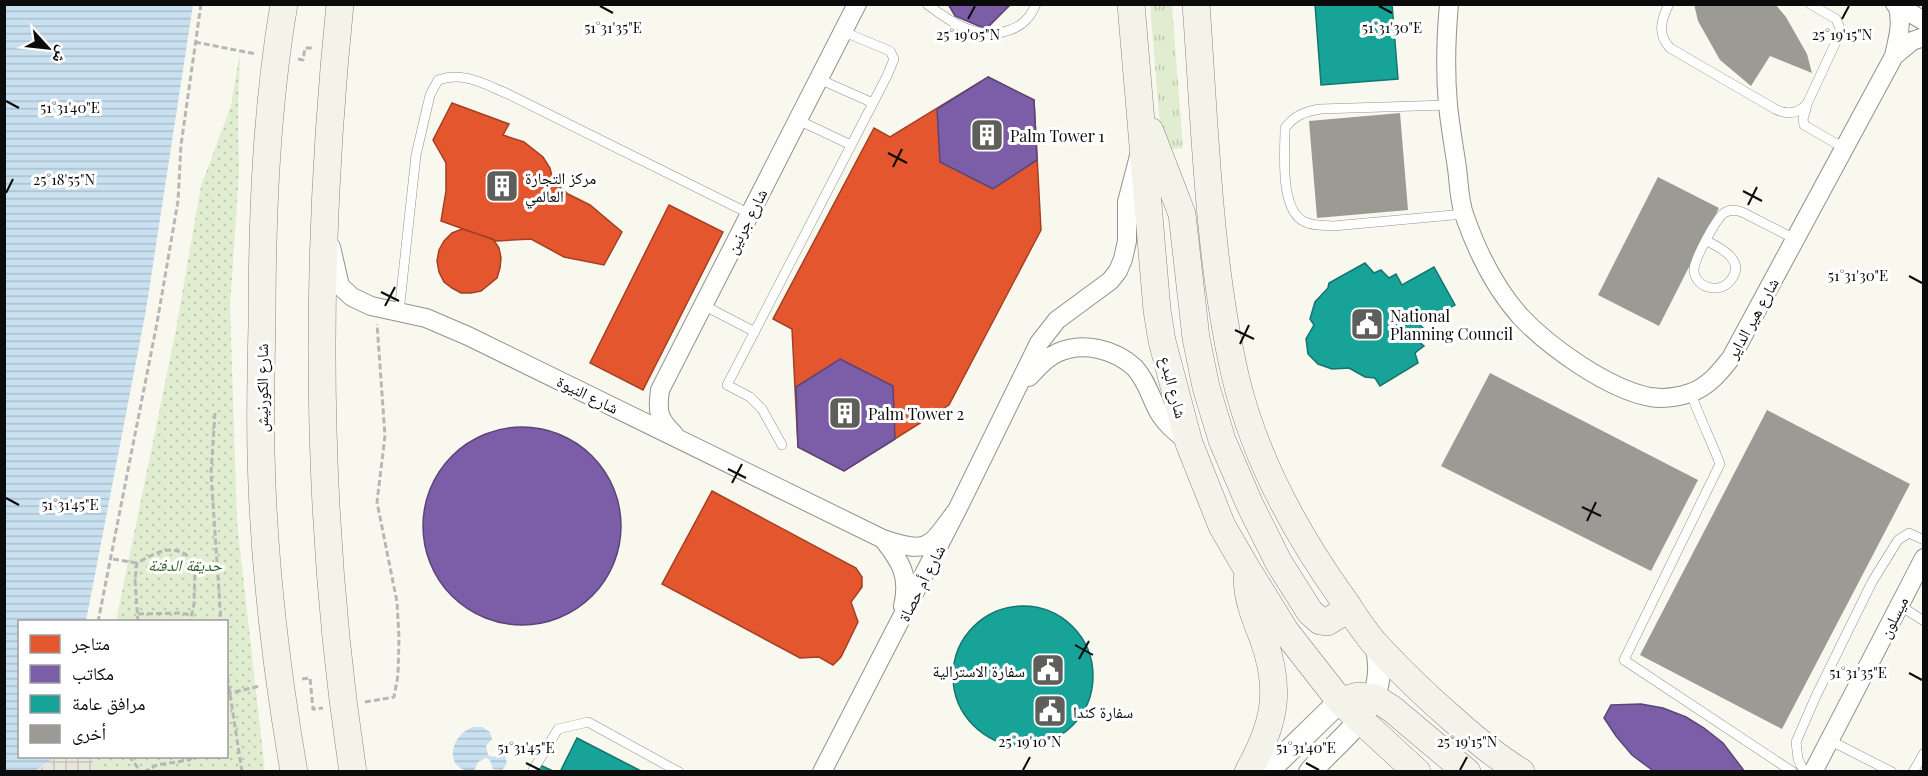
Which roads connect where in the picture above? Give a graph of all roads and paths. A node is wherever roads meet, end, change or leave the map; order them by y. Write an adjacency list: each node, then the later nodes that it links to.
1 (201, 4): 46 (path)
2 (284, 4): 67 (main road, شارع الكورنيش)
3 (340, 4): 28 (main road)
4 (927, 4): 5 (lane)
5 (1036, 4)
6 (1131, 4): 20 (main road, شارع البدع)
7 (1196, 4): 50 (main road)
8 (1449, 4): 21 (street, شارع هير الداير)
9 (1669, 4): 19 (lane)
10 (1810, 4): 19 (lane)
11 (1897, 5): 13 (street); 16 (street, شارع هير الداير)
12 (855, 7): 14 (street, شارع جرنين)
13 (1923, 21)
14 (844, 32): 17 (street, شارع جرنين); 18 (lane)
15 (1923, 37): 16 (street, شارع هير الداير)
16 (1894, 56): 25 (street, شارع هير الداير)
17 (819, 80): 18 (lane); 22 (street, شارع جرنين)
18 (873, 103): 24 (lane)
19 (1807, 104): 25 (lane)
20 (1140, 105): 23 (main road, شارع البدع); 50 (main road)
21 (1448, 105): 27 (street, شارع هير الداير); 27 (lane)
22 (798, 120): 24 (lane); 26 (street, شارع جرنين)
23 (1143, 143): 35 (street, شارع أم حصاة); 39 (main road, شارع البدع)
24 (851, 145): 34 (lane)
25 (1844, 148): 29 (street, شارع هير الداير)
26 (750, 214): 31 (street, شارع جرنين); 33 (lane)
27 (1464, 214): 36 (street, شارع هير الداير)
28 (323, 233): 32 (street, شارع النيوة); 70 (main road)
29 (1795, 239): 30 (lane); 36 (street, شارع هير الداير)
30 (1707, 241): 30 (lane)
31 (703, 305): 34 (lane); 38 (street, شارع جرنين)
32 (377, 308): 33 (street, شارع النيوة); 41 (path)
33 (399, 312): 38 (street, شارع النيوة)
34 (755, 332): 40 (lane)
35 (1015, 392): 39 (street, شارع أم حصاة); 42 (street, شارع أم حصاة)
36 (1691, 393): 80 (lane)
37 (215, 413): 56 (path)
38 (678, 437): 43 (street, شارع النيوة)
39 (1189, 443): 48 (main road, شارع البدع)
40 (782, 445)
41 (378, 496)
42 (957, 510): 43 (street, شارع النيوة); 58 (street, شارع أم حصاة)
43 (883, 539): 58 (street, شارع النيوة)
44 (1923, 540): 81 (lane)
45 (1923, 558): 49 (street, ميسلون)
46 (112, 559): 47 (path); 53 (path)
47 (138, 563): 51 (path); 52 (path)
48 (1246, 569): 62 (main road, شارع البدع); 74 (main road)
49 (1899, 604): 57 (lane); 63 (street, ميسلون)
50 (1347, 606): 59 (main road)
51 (138, 614): 52 (path); 54 (path)
52 (190, 615): 55 (path)
53 (98, 620)
54 (138, 620)
55 (190, 620)
56 (221, 620)
57 (1923, 621)
58 (899, 626): 73 (street, شارع أم حصاة)
59 (1376, 645): 61 (street); 79 (main road)
60 (228, 681): 69 (path)
61 (1374, 698): 62 (main road); 78 (main road)
62 (1349, 710): 75 (street); 76 (street); 77 (main road, شارع البدع)
63 (1829, 740): 82 (street, ميسلون); 83 (lane)
64 (1923, 753): 84 (lane)
65 (131, 758): 68 (path)
66 (192, 758): 68 (path)
67 (292, 769)
68 (143, 771)
69 (242, 771)
70 (354, 771)
71 (532, 771): 72 (lane)
72 (680, 771)
73 (822, 771)
74 (1248, 771)
75 (1267, 771)
76 (1310, 771)
77 (1418, 771)
78 (1467, 771)
79 (1521, 771)
80 (1793, 771)
81 (1804, 771)
82 (1813, 771)
83 (1892, 771)
84 (1913, 771)

